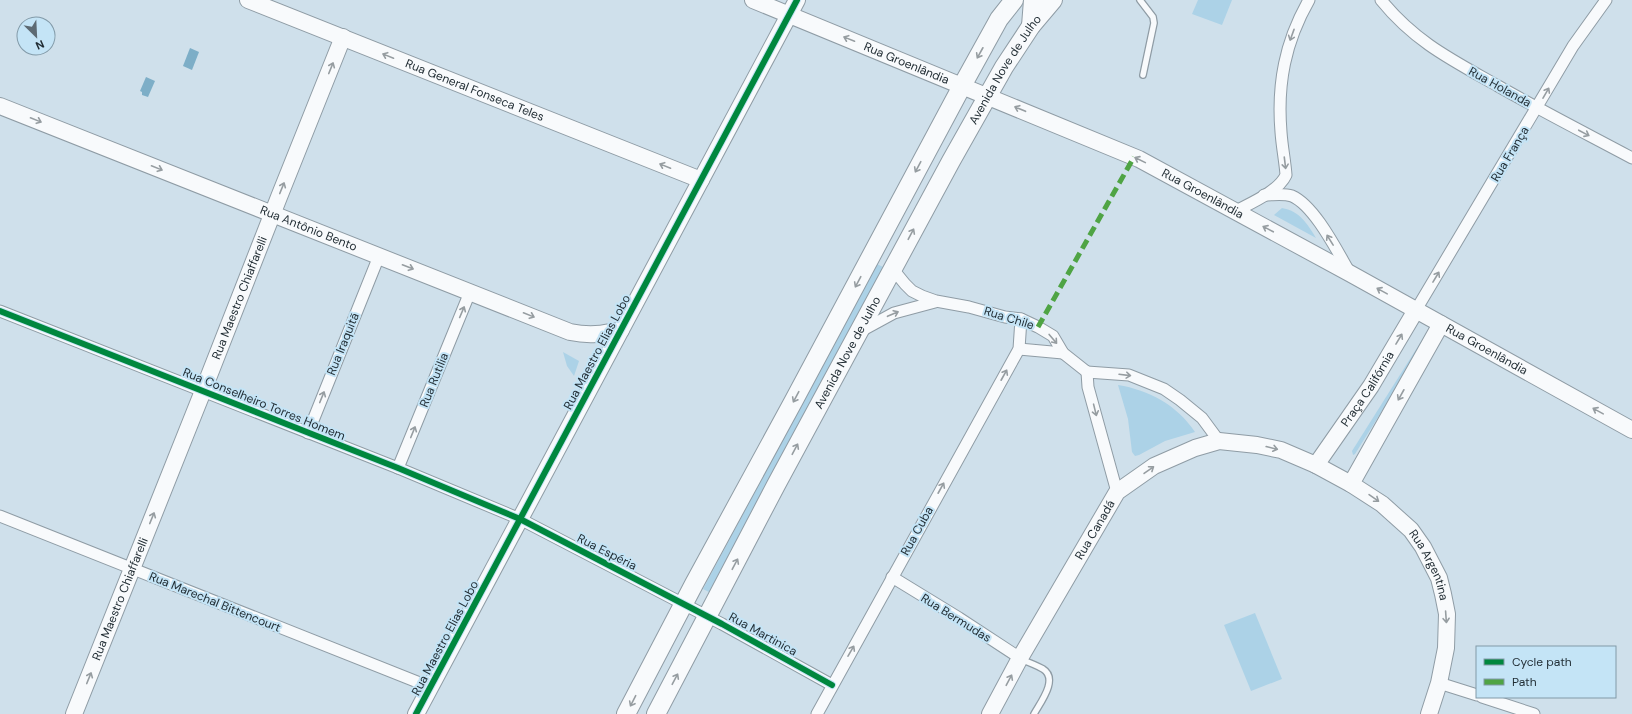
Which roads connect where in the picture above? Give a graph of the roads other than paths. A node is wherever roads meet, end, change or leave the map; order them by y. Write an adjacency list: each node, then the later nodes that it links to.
1 (248, 0): 15 (street, Rua General Fonseca Teles)
2 (753, 0): 12 (street, Rua Groenlândia)
3 (797, 0): 12 (street, Rua Maestro Elias Lobo)
4 (999, 0): 13 (main road)
5 (1014, 0): 13 (main road, Avenida Nove de Julho)
6 (1033, 0): 14 (main road)
7 (1053, 0): 14 (main road, Avenida Nove de Julho)
8 (1140, 0): 16 (lane)
9 (1309, 0): 23 (street, one-way to 23)
10 (1381, 0): 20 (street, Rua Holanda)
11 (1606, 0): 20 (street, Rua França, one-way to 11)
12 (789, 14): 17 (street, Rua Groenlândia, one-way to 12); 22 (street, Rua Maestro Elias Lobo)
13 (999, 19): 17 (main road, Avenida Nove de Julho, one-way to 17)
14 (1031, 26): 18 (main road, Avenida Nove de Julho)
15 (343, 38): 22 (street, Rua General Fonseca Teles, one-way to 15); 25 (street, Rua Maestro Chiaffarelli, one-way to 15)
16 (1142, 75)
17 (962, 86): 18 (street, Rua Groenlândia); 52 (main road, Avenida Nove de Julho, one-way to 52)
18 (987, 96): 24 (street, Rua Groenlândia, one-way to 18); 27 (main road, Avenida Nove de Julho, one-way to 18)
19 (0, 106): 25 (street, Rua Antônio Bento, one-way to 25)
20 (1537, 108): 21 (street, Rua Holanda, one-way to 21); 31 (street, Rua França, one-way to 20)
21 (1632, 158)
22 (701, 180): 35 (street, Rua Maestro Elias Lobo)
23 (1264, 195): 24 (street); 28 (street, one-way to 23)
24 (1236, 211): 28 (street, Rua Groenlândia, one-way to 24)
25 (272, 214): 26 (street, Rua Antônio Bento); 40 (street, Rua Maestro Chiaffarelli)
26 (379, 256): 29 (street, Rua Antônio Bento, one-way to 29); 42 (street, Rua Iraquitã, one-way to 26)
27 (892, 268): 30 (street, Rua Chile); 36 (main road, Avenida Nove de Julho)
28 (1351, 274): 31 (street, Rua Groenlândia, one-way to 28)
29 (470, 292): 35 (street, Rua Antônio Bento, one-way to 35); 45 (street, Rua Rutilia, one-way to 29)
30 (936, 302): 33 (street, Rua Chile); 36 (street, Rua Chile, one-way to 30)
31 (1416, 310): 34 (street, Rua Groenlândia); 44 (street, Praça Califórnia, one-way to 31)
32 (0, 311): 40 (street, Rua Conselheiro Torres Homem)
33 (1021, 319): 37 (street, Rua Cuba); 38 (street, Rua Chile, one-way to 38)
34 (1441, 324): 41 (street, Rua Groenlândia, one-way to 34); 46 (street, one-way to 46)
35 (621, 330): 49 (street, Rua Maestro Elias Lobo)
36 (858, 332): 53 (main road, Avenida Nove de Julho, one-way to 36)
37 (1019, 349): 38 (street); 51 (street, Rua Cuba, one-way to 37)
38 (1063, 353): 39 (street, Rua Chile)
39 (1086, 372): 43 (street, one-way to 43); 47 (street, one-way to 47)
40 (203, 392): 42 (street, Rua Conselheiro Torres Homem); 50 (street, Rua Maestro Chiaffarelli, one-way to 40)
41 (1632, 430)
42 (308, 433): 45 (street, Rua Conselheiro Torres Homem)
43 (1219, 441): 44 (street, Rua Canadá, one-way to 44); 47 (street, Rua Canadá, one-way to 43)
44 (1316, 465): 46 (street, Rua Argentina)
45 (398, 468): 49 (street, Rua Conselheiro Torres Homem)
46 (1351, 484): 55 (street, Rua Argentina, one-way to 55)
47 (1117, 492): 54 (street, Rua Canadá)
48 (0, 516): 50 (street, Rua Marechal Bittencourt)
49 (520, 519): 52 (street, Rua Espéria); 57 (street, Rua Maestro Elias Lobo)
50 (132, 568): 57 (street, Rua Marechal Bittencourt); 60 (street, Rua Maestro Chiaffarelli, one-way to 50)
51 (892, 577): 54 (street, Rua Bermudas); 56 (street, Rua Cuba, one-way to 51)
52 (683, 604): 53 (street, Rua Martinica); 62 (main road, Avenida Nove de Julho, one-way to 62)
53 (707, 617): 56 (street, Rua Martinica); 63 (main road, Avenida Nove de Julho, one-way to 53)
54 (1020, 658): 65 (street, Rua Canadá, one-way to 54); 66 (lane)
55 (1439, 683): 58 (street); 67 (street, Rua Argentina)
56 (832, 685): 64 (street, Rua Cuba)
57 (430, 687): 61 (street, Rua Maestro Elias Lobo)
58 (1476, 695)
59 (1485, 698): 68 (street)
60 (74, 714)
61 (416, 714)
62 (626, 714)
63 (656, 714)
64 (817, 714)
65 (990, 714)
66 (1034, 714)
67 (1429, 714)
68 (1534, 714)

